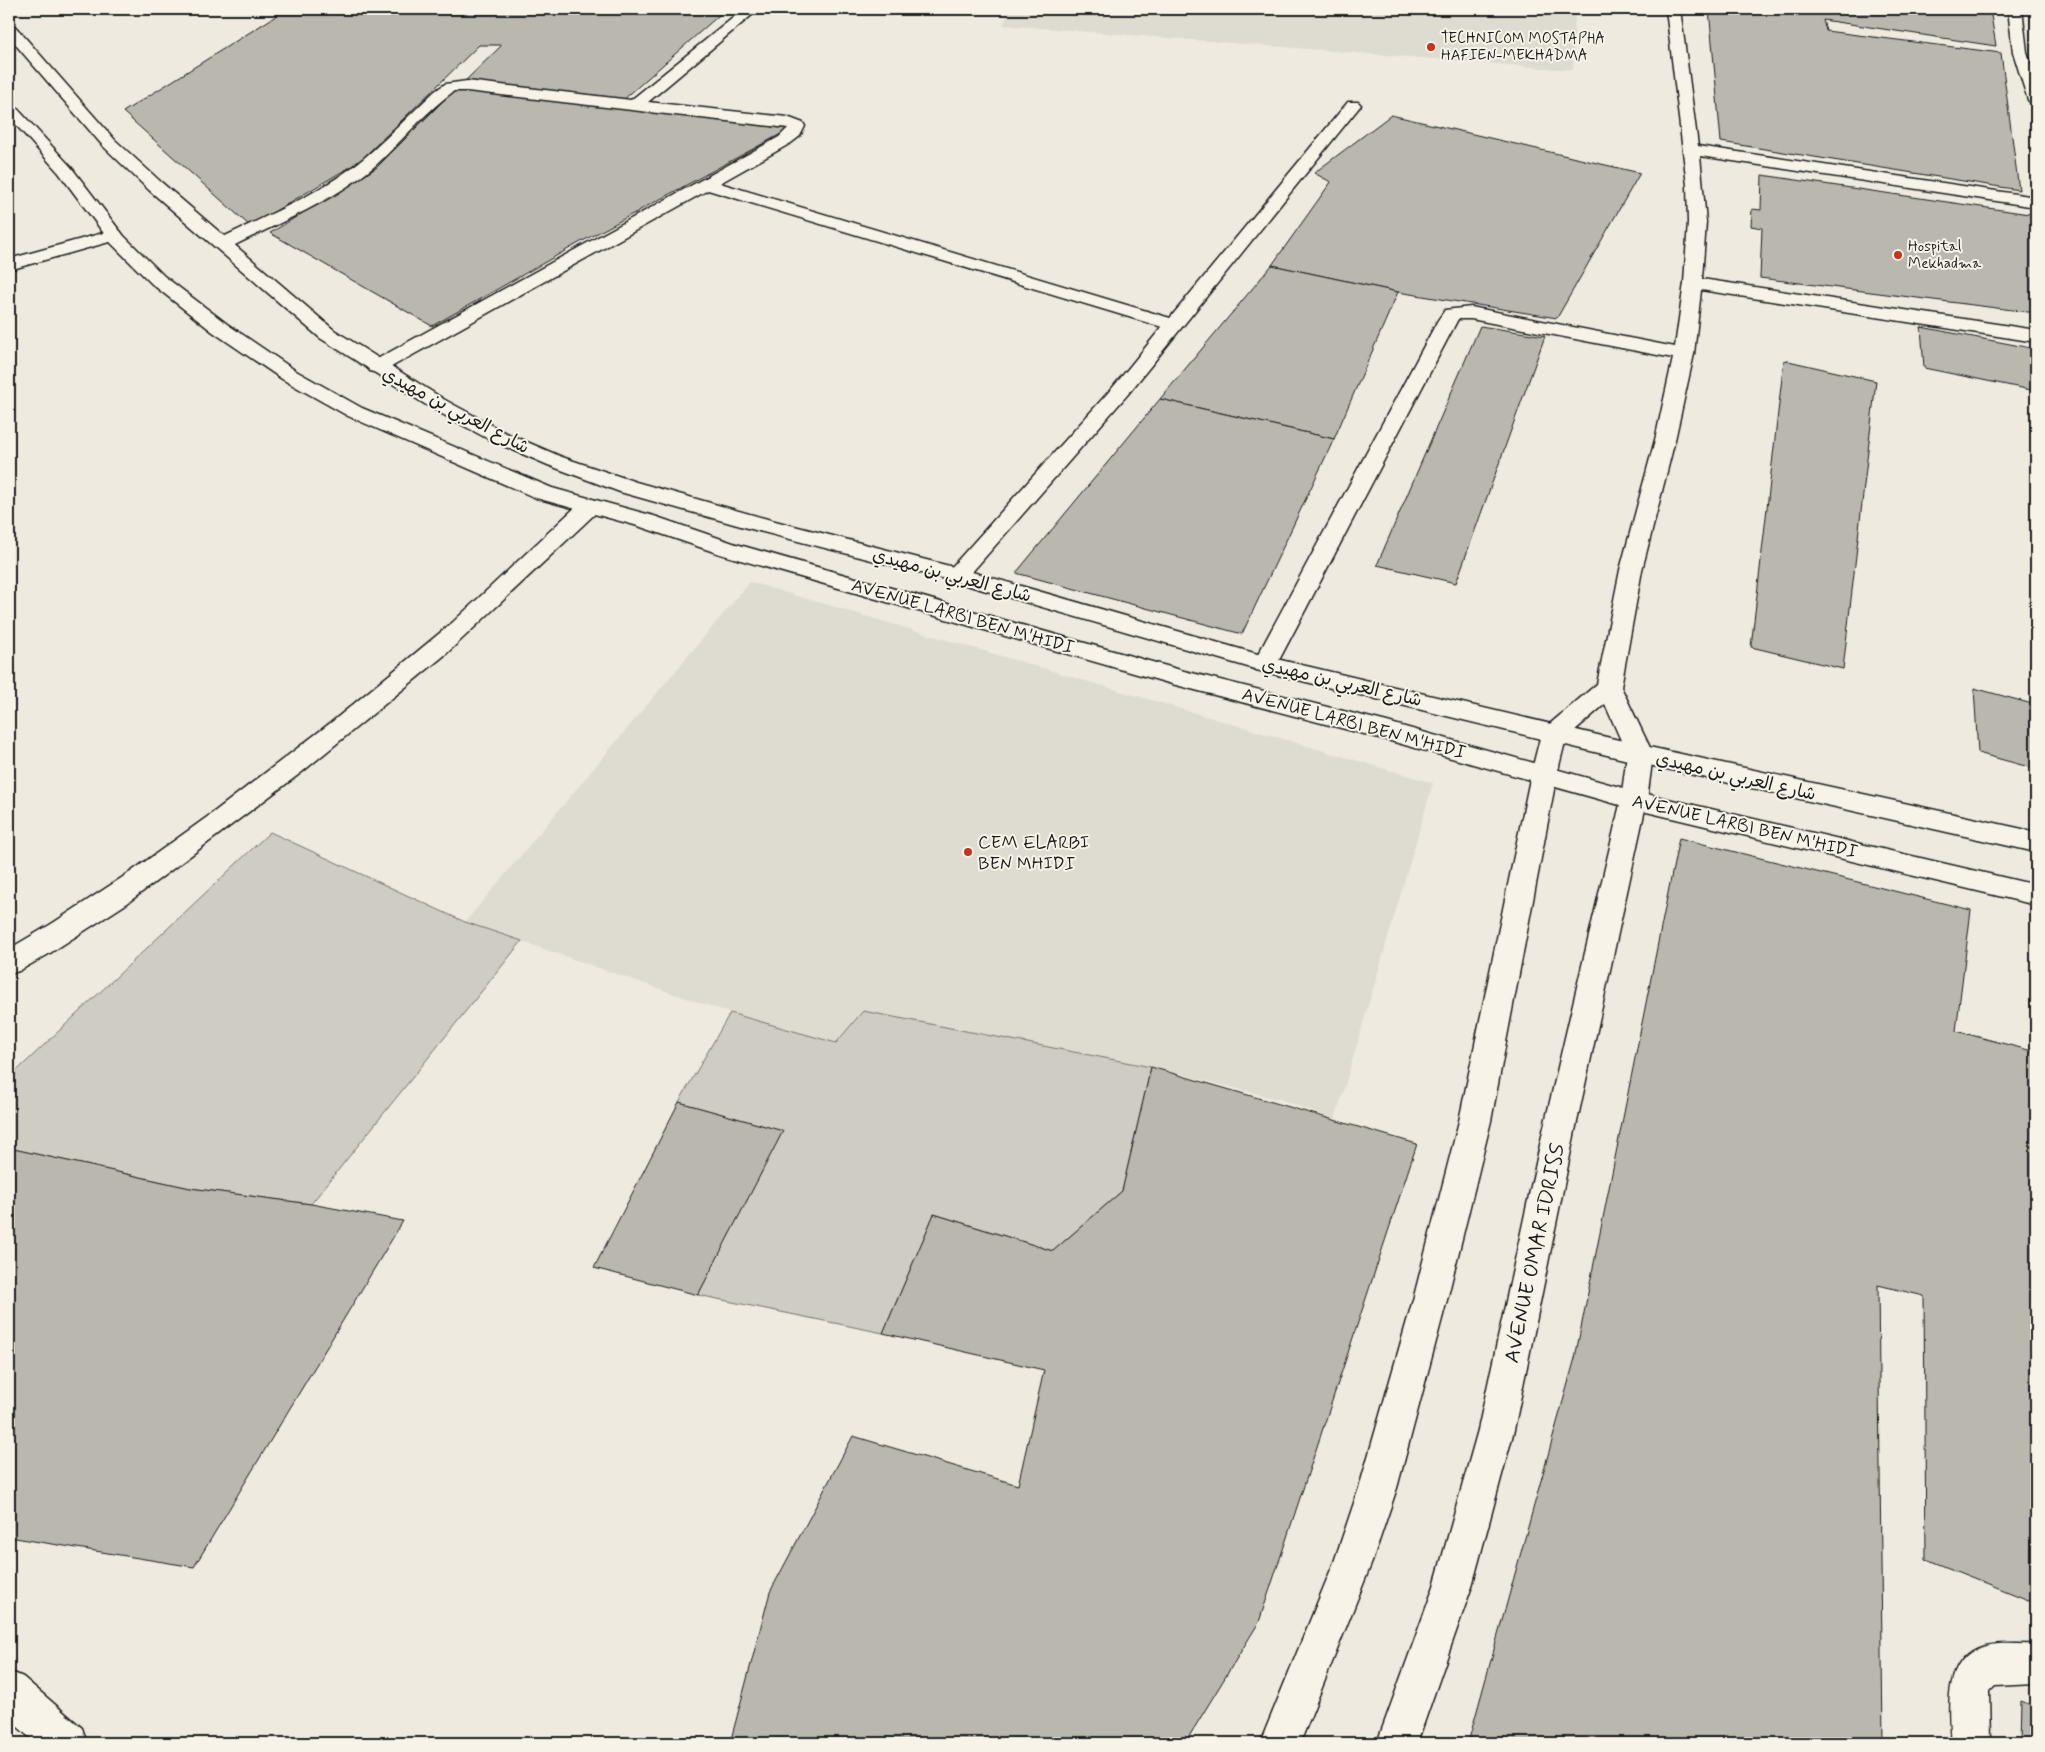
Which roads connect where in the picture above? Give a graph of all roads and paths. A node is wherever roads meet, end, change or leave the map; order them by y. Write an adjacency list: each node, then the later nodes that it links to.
1 (752, 9): 6 (street)
2 (1673, 9): 9 (street)
3 (2015, 9): 5 (street)
4 (9, 28): 13 (street, شارع العربي بن مهيدي)
5 (2036, 100)
6 (634, 105): 10 (street); 13 (street)
7 (1353, 105): 16 (street)
8 (9, 108): 12 (street, AVENUE LARBI BEN M'HIDI)
9 (1690, 150): 11 (street); 15 (street)
10 (706, 184): 16 (street); 19 (street)
11 (2036, 202)
12 (114, 235): 14 (street); 20 (street, AVENUE LARBI BEN M'HIDI)
13 (223, 244): 19 (street, شارع العربي بن مهيدي)
14 (9, 265)
15 (1693, 283): 17 (street); 18 (street)
16 (1174, 325): 21 (street)
17 (2036, 336)
18 (1684, 354): 22 (street); 23 (street)
19 (377, 367): 21 (street, شارع العربي بن مهيدي)
20 (590, 506): 26 (street, AVENUE LARBI BEN M'HIDI); 30 (street)
21 (956, 575): 22 (street, شارع العربي بن مهيدي)
22 (1265, 664): 24 (street, شارع العربي بن مهيدي)
23 (1610, 687): 24 (street); 25 (street)
24 (1554, 734): 25 (street, شارع العربي بن مهيدي); 26 (street)
25 (1640, 754): 27 (street, AVENUE OMAR IDRISS); 28 (street, شارع العربي بن مهيدي)
26 (1544, 774): 27 (street, AVENUE LARBI BEN M'HIDI); 34 (street)
27 (1634, 800): 29 (street, AVENUE LARBI BEN M'HIDI); 35 (street, AVENUE OMAR IDRISS)
28 (2036, 842)
29 (2036, 894)
30 (9, 964)
31 (2036, 1664): 36 (street)
32 (9, 1691): 33 (street)
33 (67, 1743)
34 (1280, 1743)
35 (1397, 1743)
36 (1971, 1743)

